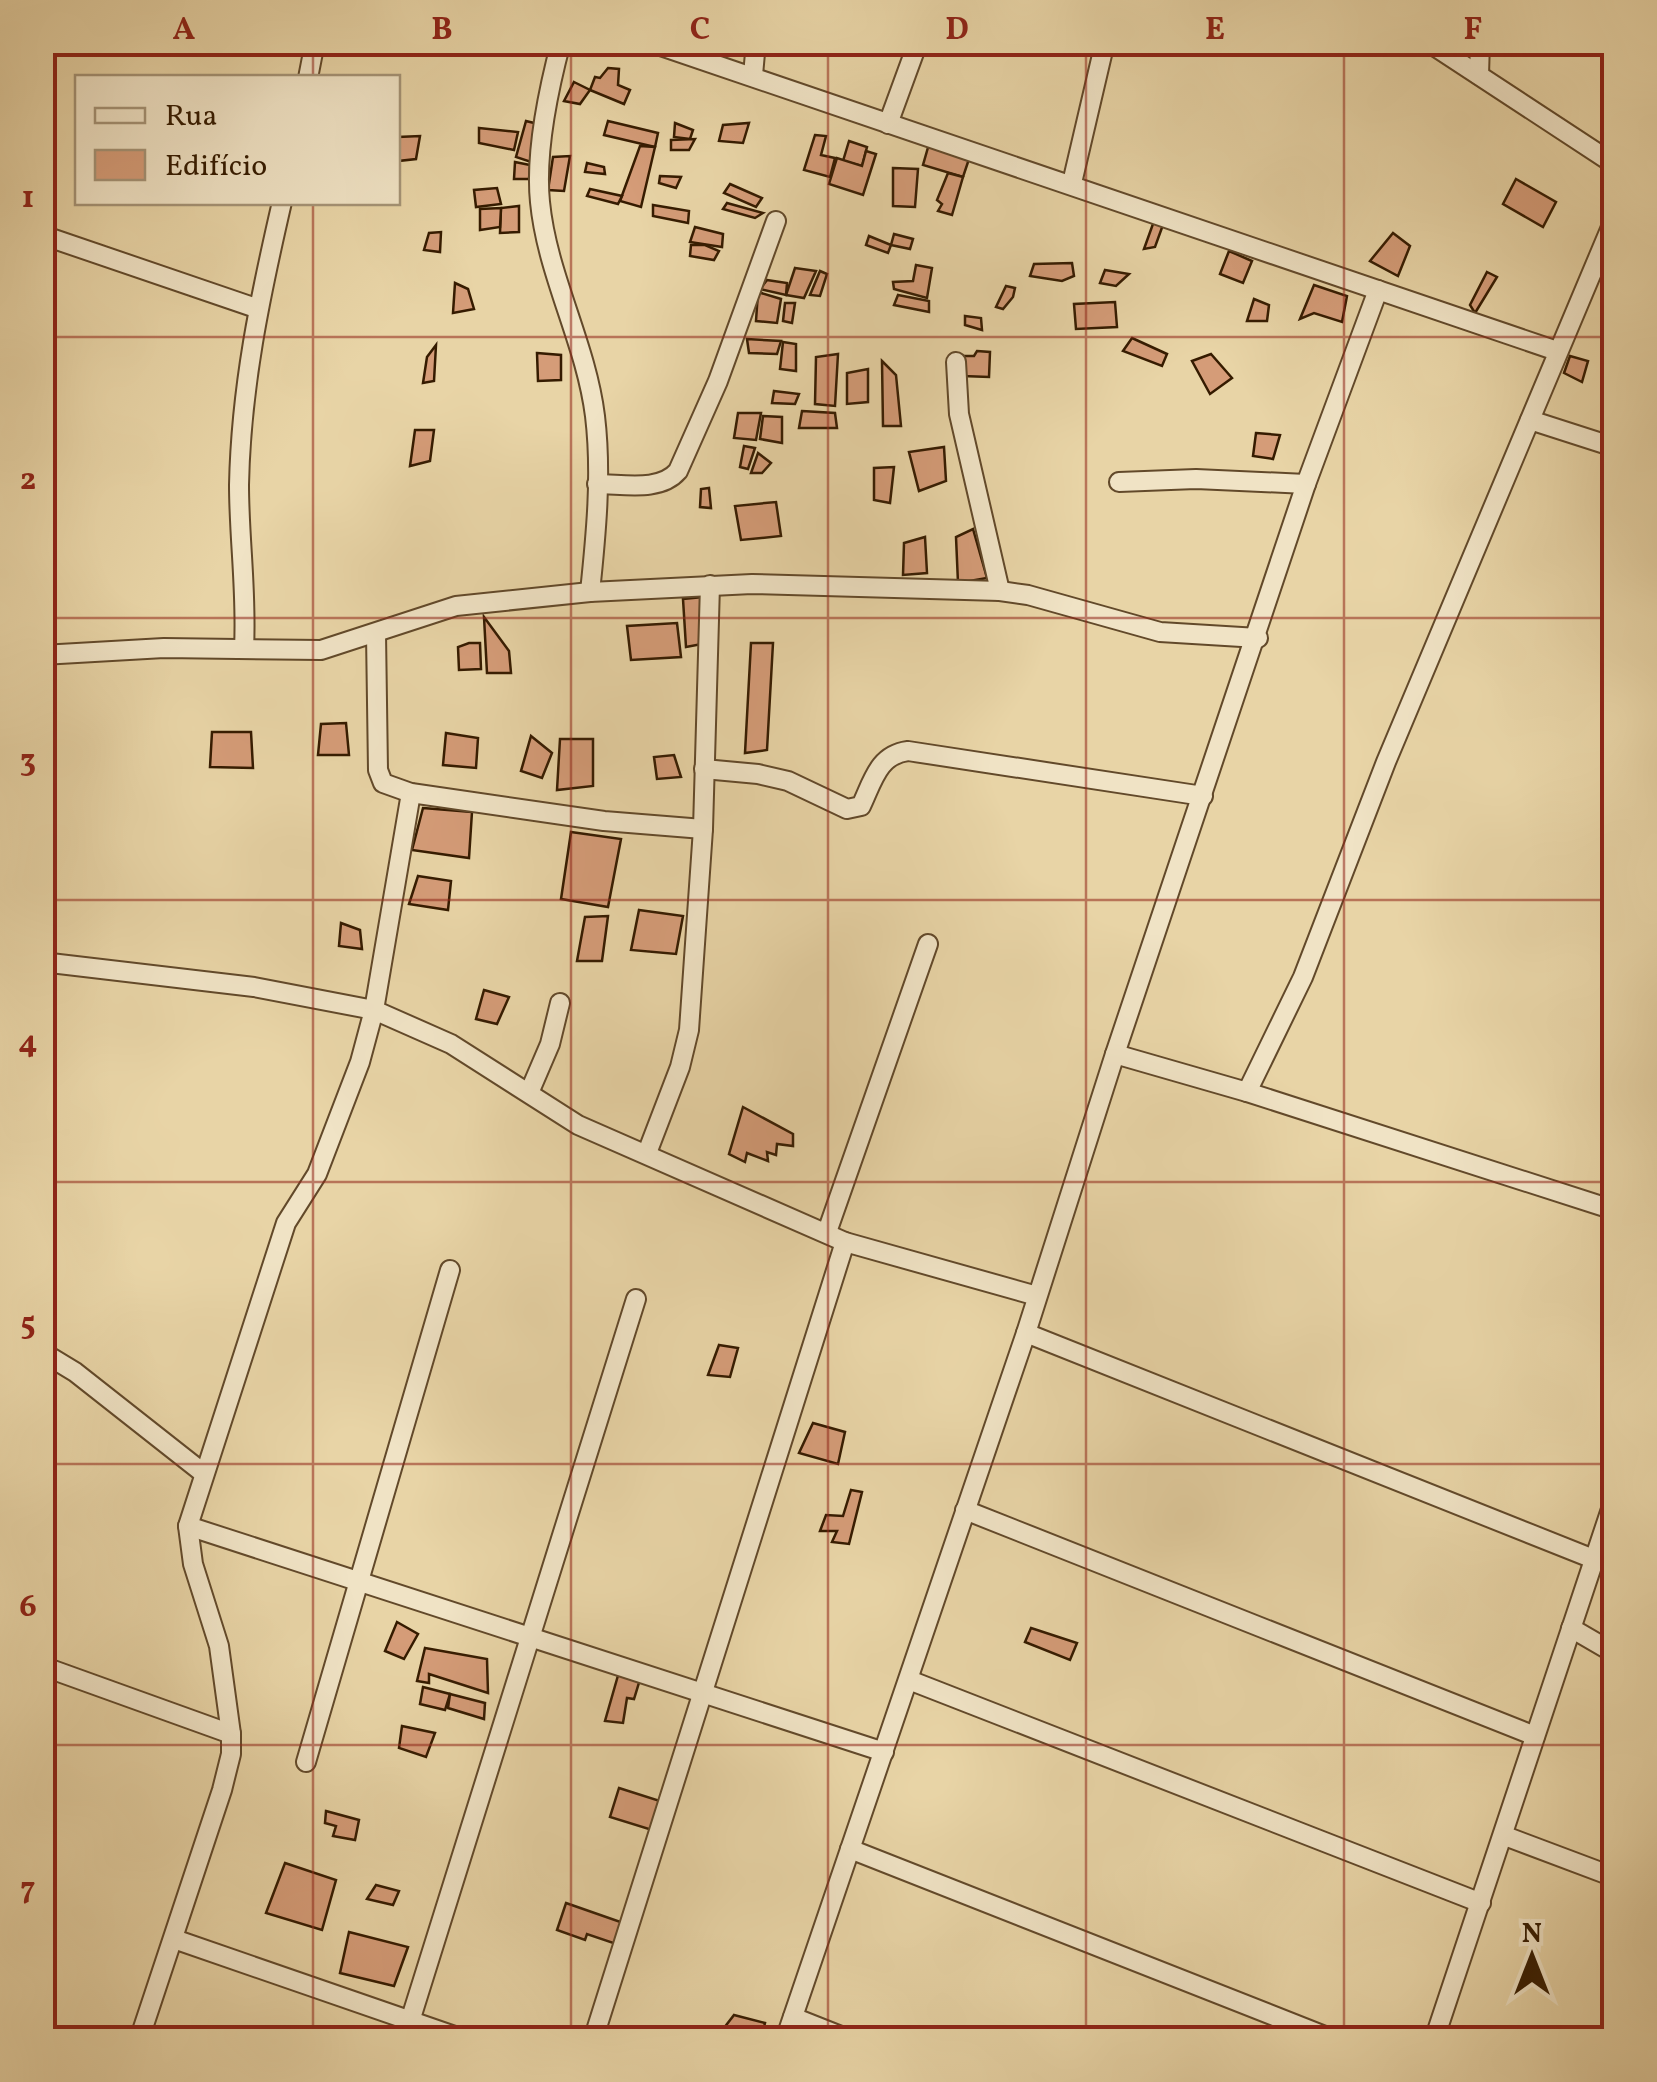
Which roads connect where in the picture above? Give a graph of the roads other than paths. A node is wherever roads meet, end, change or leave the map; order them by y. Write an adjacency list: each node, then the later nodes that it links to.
1 (315, 42): 10 (street)
2 (561, 42): 26 (street)
3 (649, 42): 9 (street)
4 (756, 42): 9 (street)
5 (918, 42): 12 (street)
6 (1105, 42): 14 (street)
7 (1428, 42): 11 (street)
8 (1480, 42): 11 (street)
9 (753, 74): 12 (street)
10 (309, 75)
11 (1480, 75): 13 (street)
12 (888, 124): 14 (street)
13 (1614, 164)
14 (1072, 183): 19 (street)
15 (281, 205): 20 (street)
16 (1614, 220): 21 (street)
17 (776, 221): 26 (street)
18 (42, 235): 20 (street)
19 (1378, 290): 21 (street); 27 (street)
20 (256, 308): 33 (street)
21 (1557, 352): 23 (street)
22 (956, 362): 29 (street)
23 (1530, 420): 24 (street); 44 (street)
24 (1614, 447)
25 (1120, 482): 27 (street)
26 (598, 484): 30 (street)
27 (1306, 484): 32 (street)
28 (710, 585): 29 (street); 30 (street); 35 (street)
29 (1000, 591): 32 (street)
30 (590, 592): 31 (street)
31 (376, 634): 33 (street); 36 (street)
32 (1258, 638): 37 (street)
33 (244, 648): 34 (street)
34 (42, 656)
35 (704, 769): 37 (street); 38 (street)
36 (412, 793): 38 (street); 42 (street)
37 (1203, 796): 43 (street)
38 (703, 829): 46 (street)
39 (928, 944): 48 (street)
40 (42, 962): 42 (street)
41 (560, 1003): 45 (street)
42 (374, 1010): 45 (street); 55 (street)
43 (1115, 1054): 44 (street); 51 (street)
44 (1248, 1092): 47 (street)
45 (529, 1094): 46 (street)
46 (647, 1153): 48 (street)
47 (1614, 1210)
48 (827, 1232): 49 (street)
49 (845, 1242): 51 (street); 67 (street)
50 (450, 1270): 61 (street)
51 (1038, 1296): 53 (street)
52 (636, 1299): 63 (street)
53 (1026, 1333): 57 (street); 60 (street)
54 (42, 1352): 55 (street)
55 (202, 1472): 58 (street)
56 (1614, 1500): 59 (street)
57 (965, 1510): 66 (street); 69 (street)
58 (188, 1526): 61 (street); 68 (street)
59 (1609, 1538): 60 (street)
60 (1596, 1560): 62 (street)
61 (358, 1583): 63 (street); 71 (street)
62 (1571, 1628): 64 (street); 69 (street)
63 (529, 1636): 67 (street); 78 (street)
64 (1614, 1653)
65 (42, 1666): 68 (street)
66 (909, 1680): 70 (street); 75 (street)
67 (705, 1691): 70 (street); 81 (street)
68 (231, 1734): 76 (street)
69 (1535, 1736): 72 (street)
70 (884, 1752): 73 (street)
71 (306, 1762)
72 (1506, 1836): 74 (street); 75 (street)
73 (850, 1850): 77 (street); 84 (street)
74 (1614, 1876)
75 (1481, 1903): 85 (street)
76 (174, 1939): 78 (street); 79 (street)
77 (794, 2017): 82 (street); 83 (street)
78 (412, 2018): 80 (street)
79 (139, 2040)
80 (466, 2040)
81 (593, 2040)
82 (785, 2040)
83 (850, 2040)
84 (1335, 2040)
85 (1434, 2040)

